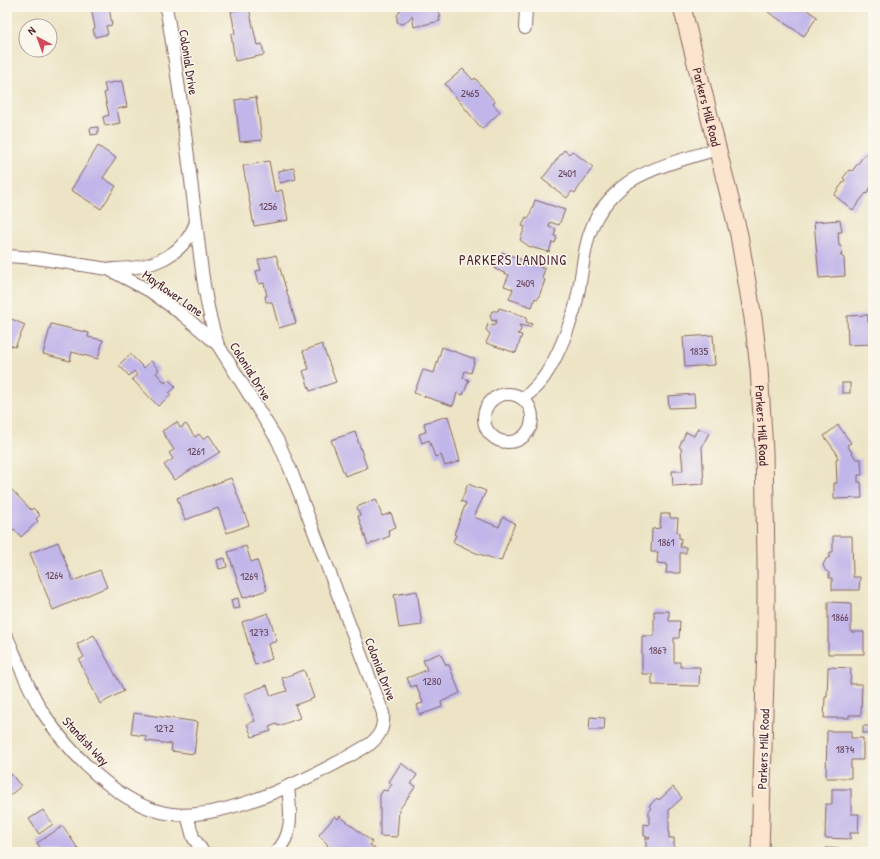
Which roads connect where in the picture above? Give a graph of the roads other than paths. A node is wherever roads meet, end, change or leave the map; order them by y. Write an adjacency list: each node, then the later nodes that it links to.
1 (166, 7): 6 (street, Colonial Drive)
2 (526, 7): 4 (street)
3 (682, 7): 5 (main road, Parkers Mill Road)
4 (525, 28)
5 (717, 148): 10 (street); 17 (main road, Parkers Mill Road)
6 (196, 222): 8 (street, Mayflower Lane); 9 (street, Colonial Drive)
7 (7, 256): 8 (street, Mayflower Lane)
8 (108, 269): 9 (street, Mayflower Lane)
9 (218, 345): 12 (street, Colonial Drive)
10 (524, 399): 10 (street)
11 (7, 637): 14 (street, Standish Way)
12 (383, 729): 13 (street, Standish Way)
13 (288, 786): 14 (street, Standish Way); 16 (street)
14 (187, 815): 15 (street)
15 (203, 852)
16 (276, 852)
17 (760, 852)

